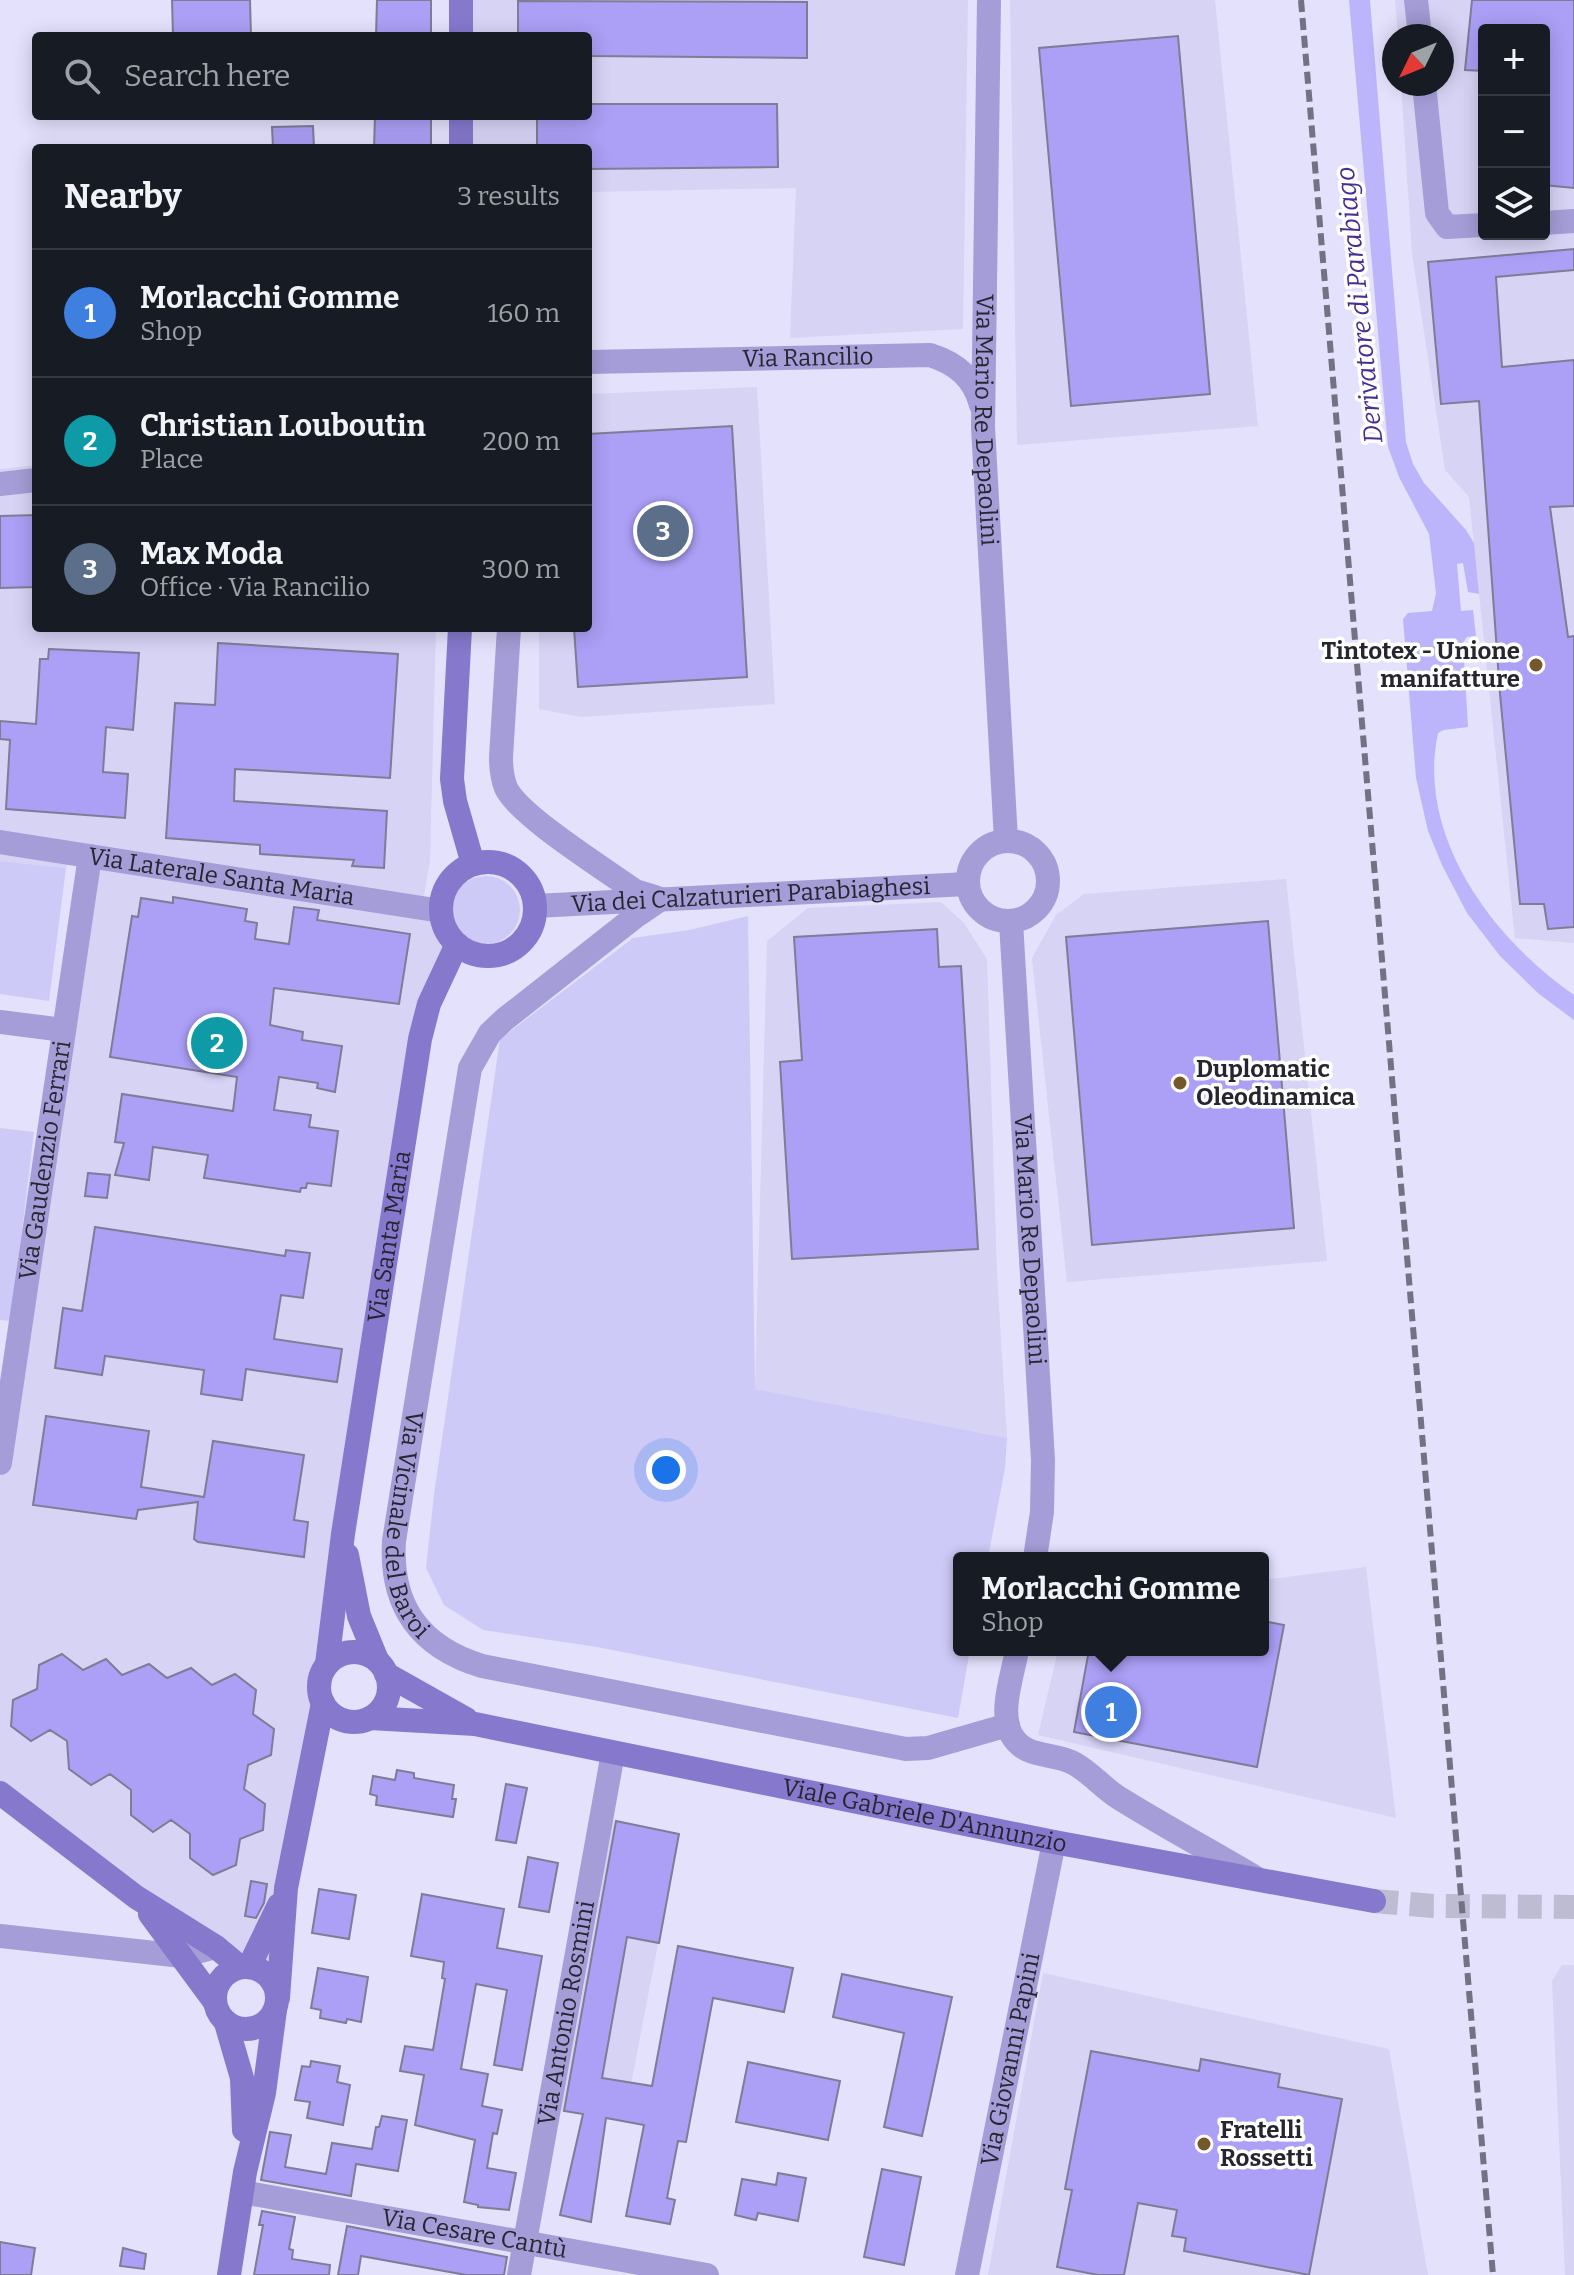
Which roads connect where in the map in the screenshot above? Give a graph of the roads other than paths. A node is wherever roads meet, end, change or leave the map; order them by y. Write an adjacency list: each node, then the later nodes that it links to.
1 (461, 0): 5 (street)
2 (989, 0): 13 (street, Via Mario Re Depaolini)
3 (1416, 0): 4 (street)
4 (1419, 24)
5 (461, 32)
6 (1425, 96): 11 (street)
7 (461, 120): 8 (street)
8 (461, 144)
9 (1574, 221): 10 (street)
10 (1550, 223)
11 (1478, 225)
12 (592, 362): 13 (street, Via Rancilio)
13 (983, 427): 18 (street, Via Mario Re Depaolini)
14 (32, 480): 15 (street)
15 (0, 484)
16 (460, 632): 21 (street)
17 (509, 632): 23 (street)
18 (1006, 840): 22 (street); 26 (street)
19 (0, 842): 20 (street, Via Laterale Santa Maria)
20 (90, 856): 25 (street, Via Laterale Santa Maria); 29 (street, Via Gaudenzio Ferrari)
21 (473, 864): 24 (street); 25 (street)
22 (967, 884): 23 (street, Via dei Calzaturieri Parabiaghesi); 26 (street)
23 (661, 899): 24 (street, Via dei Calzaturieri Parabiaghesi); 40 (street, Via Vicinale del Baroi)
24 (535, 906): 27 (street)
25 (441, 911): 27 (street)
26 (1011, 922): 33 (street, Via Mario Re Depaolini)
27 (457, 944): 32 (street, Via Santa Maria)
28 (0, 1022): 29 (street)
29 (64, 1030): 30 (street, Via Gaudenzio Ferrari)
30 (2, 1428): 31 (street, Via Gaudenzio Ferrari)
31 (0, 1463)
32 (343, 1534): 35 (street, Via Santa Maria); 36 (street, Via Santa Maria)
33 (1036, 1552)
34 (1016, 1656): 40 (street)
35 (327, 1664): 36 (street); 37 (street, Via Santa Maria)
36 (381, 1667): 38 (street, Via Santa Maria); 39 (street, Viale Gabriele D'Annunzio)
37 (323, 1703): 38 (street); 42 (street, Via Santa Maria)
38 (360, 1720): 39 (street, Viale Gabriele D'Annunzio); 42 (street, Via Santa Maria)
39 (475, 1724): 41 (street, Viale Gabriele D'Annunzio)
40 (1008, 1725): 45 (street)
41 (613, 1753): 44 (street, Viale Gabriele D'Annunzio); 56 (street, Via Antonio Rosmini)
42 (306, 1781): 46 (street, Via Santa Maria)
43 (0, 1793): 47 (street)
44 (1054, 1842): 45 (street, Viale Gabriele D'Annunzio); 60 (street, Via Giovanni Papini)
45 (1262, 1881): 48 (street, Viale Gabriele D'Annunzio)
46 (286, 1888): 52 (street, Via Santa Maria); 53 (street, Via Santa Maria)
47 (136, 1897): 50 (street); 51 (street)
48 (1374, 1901)
49 (1, 1942): 51 (street)
50 (216, 1947): 51 (street); 52 (street)
51 (182, 1956): 54 (street)
52 (244, 1967): 53 (street); 54 (street, Via Santa Maria)
53 (276, 2004): 54 (street); 55 (street, Via Santa Maria)
54 (220, 2012): 55 (street, Via Santa Maria)
55 (243, 2182): 56 (street, Via Cesare Cantù); 57 (street, Via Santa Maria)
56 (525, 2241): 58 (street, Via Antonio Rosmini); 59 (street, Via Cesare Cantù)
57 (229, 2275)
58 (519, 2275)
59 (707, 2275)
60 (967, 2275)

